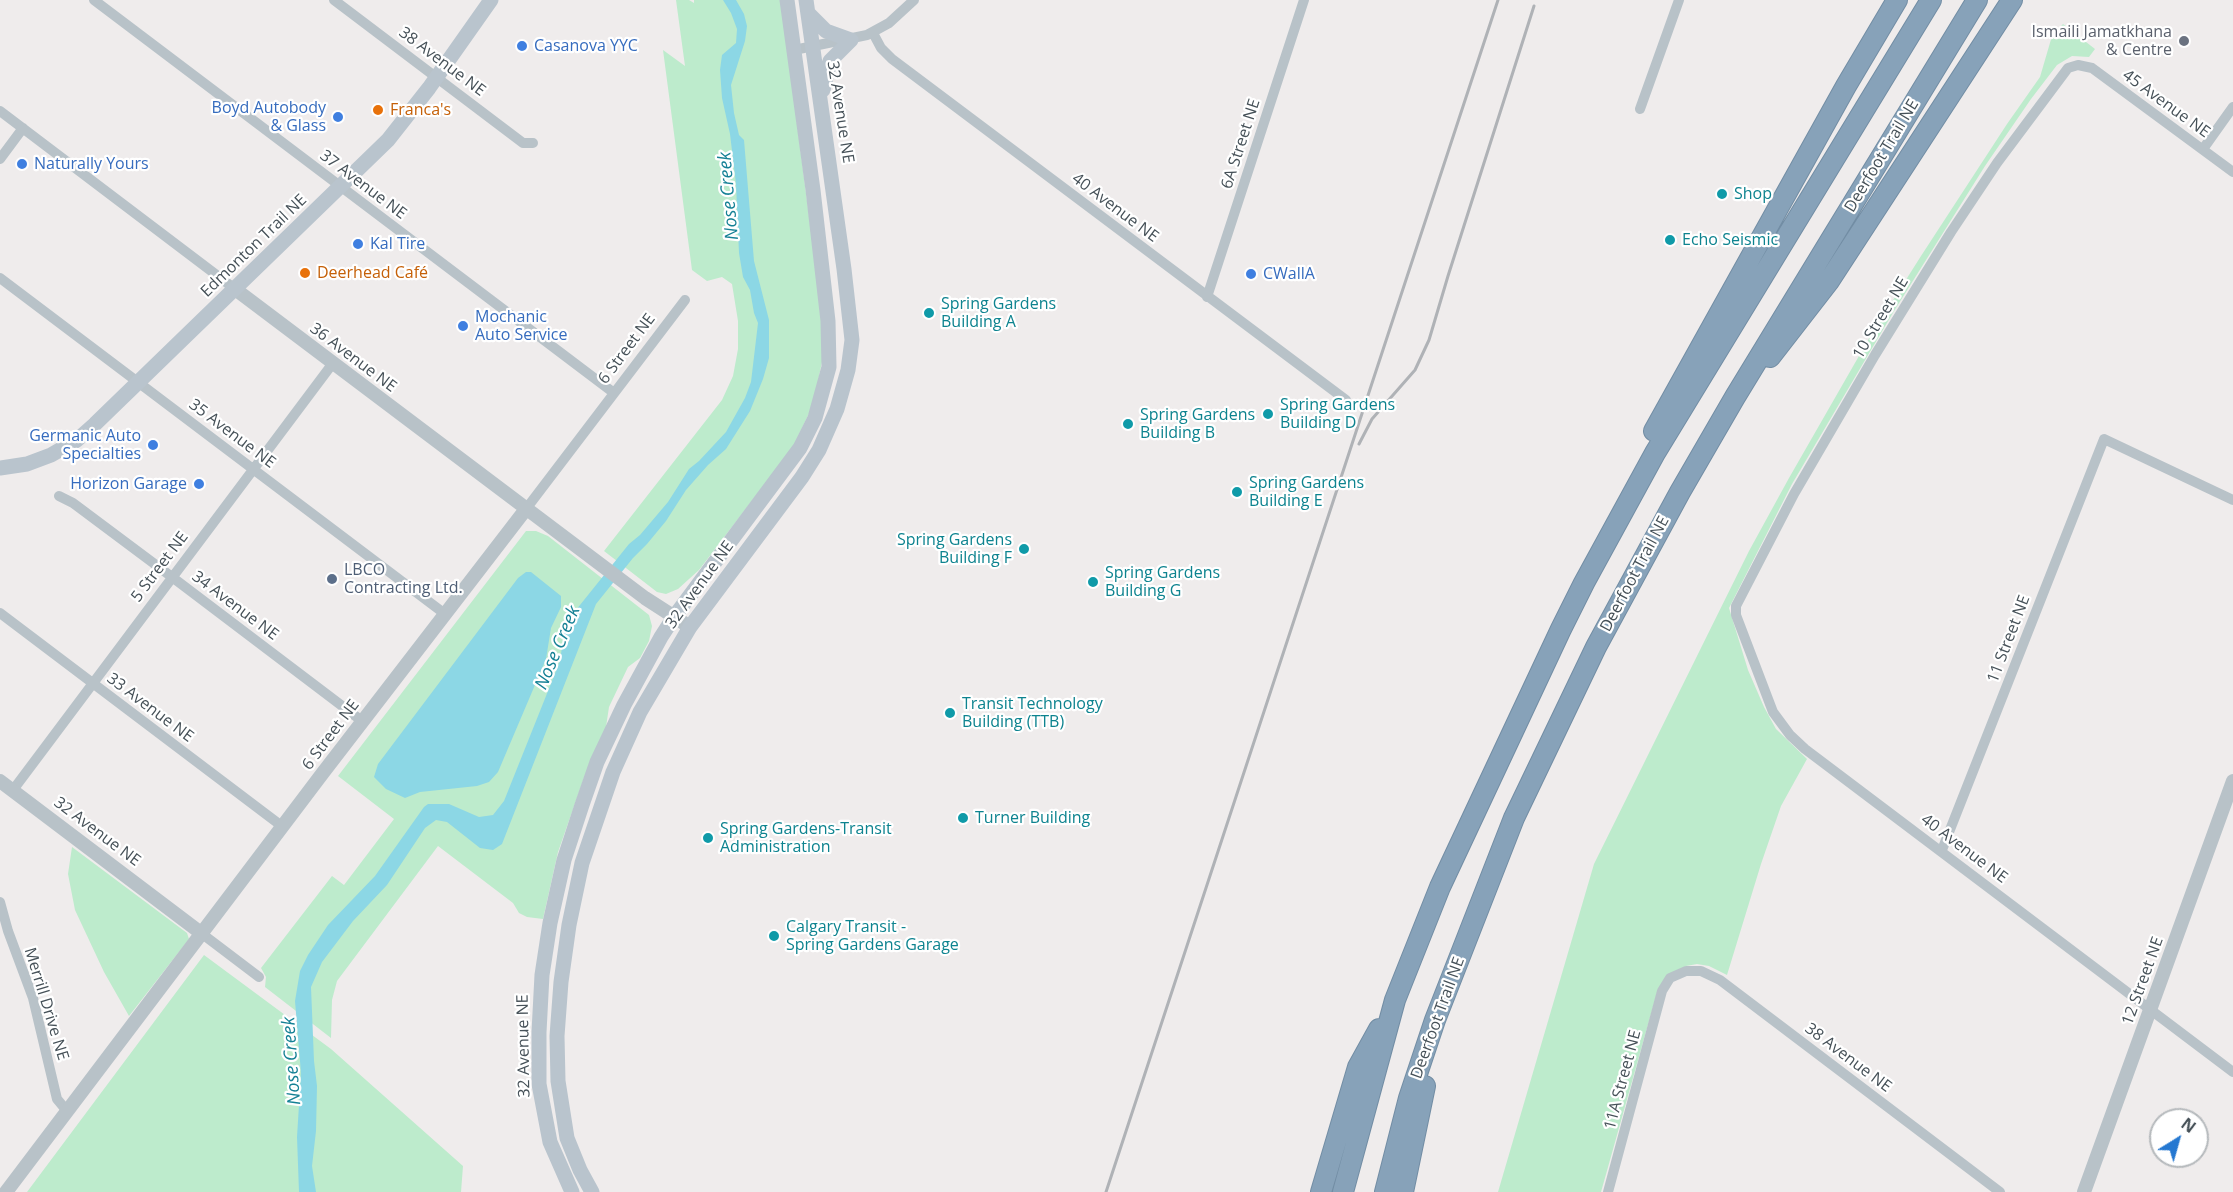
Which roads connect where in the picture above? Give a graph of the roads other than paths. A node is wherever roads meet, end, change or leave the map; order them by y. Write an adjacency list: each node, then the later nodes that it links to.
1 (94, 0): 30 (street, 37 Avenue NE)
2 (334, 0): 19 (street, 38 Avenue NE)
3 (491, 0): 19 (main road, Edmonton Trail NE)
4 (787, 0): 17 (main road, 32 Avenue NE)
5 (914, 0): 14 (street)
6 (1304, 0): 33 (street, 6A Street NE)
7 (1679, 0): 23 (street)
8 (1887, 0): 20 (highway)
9 (1897, 0): 20 (highway)
10 (1931, 0): 46 (highway)
11 (1977, 0): 38 (highway, Deerfoot Trail NE)
12 (2012, 0): 38 (highway)
13 (807, 6): 15 (main road); 16 (main road, 32 Avenue NE)
14 (873, 33): 15 (street); 33 (street, 40 Avenue NE)
15 (850, 40): 16 (street); 21 (main road)
16 (812, 47): 17 (street); 21 (main road, 32 Avenue NE)
17 (794, 50): 50 (main road, 32 Avenue NE)
18 (2078, 65): 27 (street, 45 Avenue NE); 47 (street, 10 Street NE)
19 (436, 77): 26 (street, 38 Avenue NE); 30 (main road, Edmonton Trail NE)
20 (1846, 86): 46 (highway)
21 (821, 102): 51 (main road, 32 Avenue NE)
22 (2233, 107): 27 (street)
23 (1640, 109)
24 (0, 111): 25 (street, 36 Avenue NE)
25 (23, 128): 28 (street); 32 (street, 36 Avenue NE)
26 (533, 143)
27 (2203, 149): 29 (street, 45 Avenue NE)
28 (0, 159)
29 (2233, 172)
30 (341, 186): 32 (main road, Edmonton Trail NE); 37 (street, 37 Avenue NE)
31 (0, 278): 36 (street, 35 Avenue NE)
32 (235, 289): 35 (street, 36 Avenue NE); 36 (main road, Edmonton Trail NE)
33 (1207, 297): 39 (street, 40 Avenue NE)
34 (685, 300): 37 (street, 6 Street NE)
35 (333, 363): 41 (street, 5 Street NE); 44 (street, 36 Avenue NE)
36 (139, 382): 40 (main road, Edmonton Trail NE); 41 (street, 35 Avenue NE)
37 (614, 393): 44 (street, 6 Street NE)
38 (1735, 397): 65 (highway, Deerfoot Trail NE)
39 (1346, 400)
40 (0, 468)
41 (254, 469): 45 (street, 5 Street NE); 49 (street, 35 Avenue NE)
42 (59, 496): 45 (street, 34 Avenue NE)
43 (2233, 500): 58 (street, 11 Street NE)
44 (526, 508): 49 (street, 6 Street NE); 50 (street, 36 Avenue NE)
45 (172, 576): 52 (street, 5 Street NE); 53 (street, 34 Avenue NE)
46 (1584, 583): 63 (highway)
47 (1736, 606): 58 (street, 40 Avenue NE)
48 (0, 613): 52 (street, 33 Avenue NE)
49 (445, 614): 53 (street, 6 Street NE)
50 (674, 617): 51 (street, 36 Avenue NE); 69 (main road, 32 Avenue NE)
51 (690, 627): 70 (main road, 32 Avenue NE)
52 (92, 683): 56 (street, 5 Street NE); 57 (street, 33 Avenue NE)
53 (362, 721): 57 (street, 6 Street NE)
54 (0, 781): 56 (street, 32 Avenue NE)
55 (2233, 781): 64 (street, 12 Street NE)
56 (12, 790): 60 (street, 32 Avenue NE)
57 (282, 827): 60 (street, 6 Street NE)
58 (1942, 850): 64 (street, 40 Avenue NE)
59 (0, 902): 67 (street, Merrill Drive NE)
60 (201, 933): 61 (street, 32 Avenue NE); 67 (street, 6 Street NE)
61 (259, 977)
62 (1670, 978): 75 (street, 11A Street NE); 76 (street, 38 Avenue NE)
63 (1395, 1000): 71 (highway); 72 (highway)
64 (2151, 1010): 66 (street, 40 Avenue NE); 77 (street, 12 Street NE)
65 (1434, 1020): 73 (highway, Deerfoot Trail NE); 74 (highway)
66 (2233, 1072)
67 (67, 1111): 68 (street, 6 Street NE)
68 (6, 1192)
69 (572, 1192)
70 (592, 1192)
71 (1321, 1192)
72 (1343, 1192)
73 (1385, 1192)
74 (1402, 1192)
75 (1608, 1192)
76 (2000, 1192)
77 (2084, 1192)

